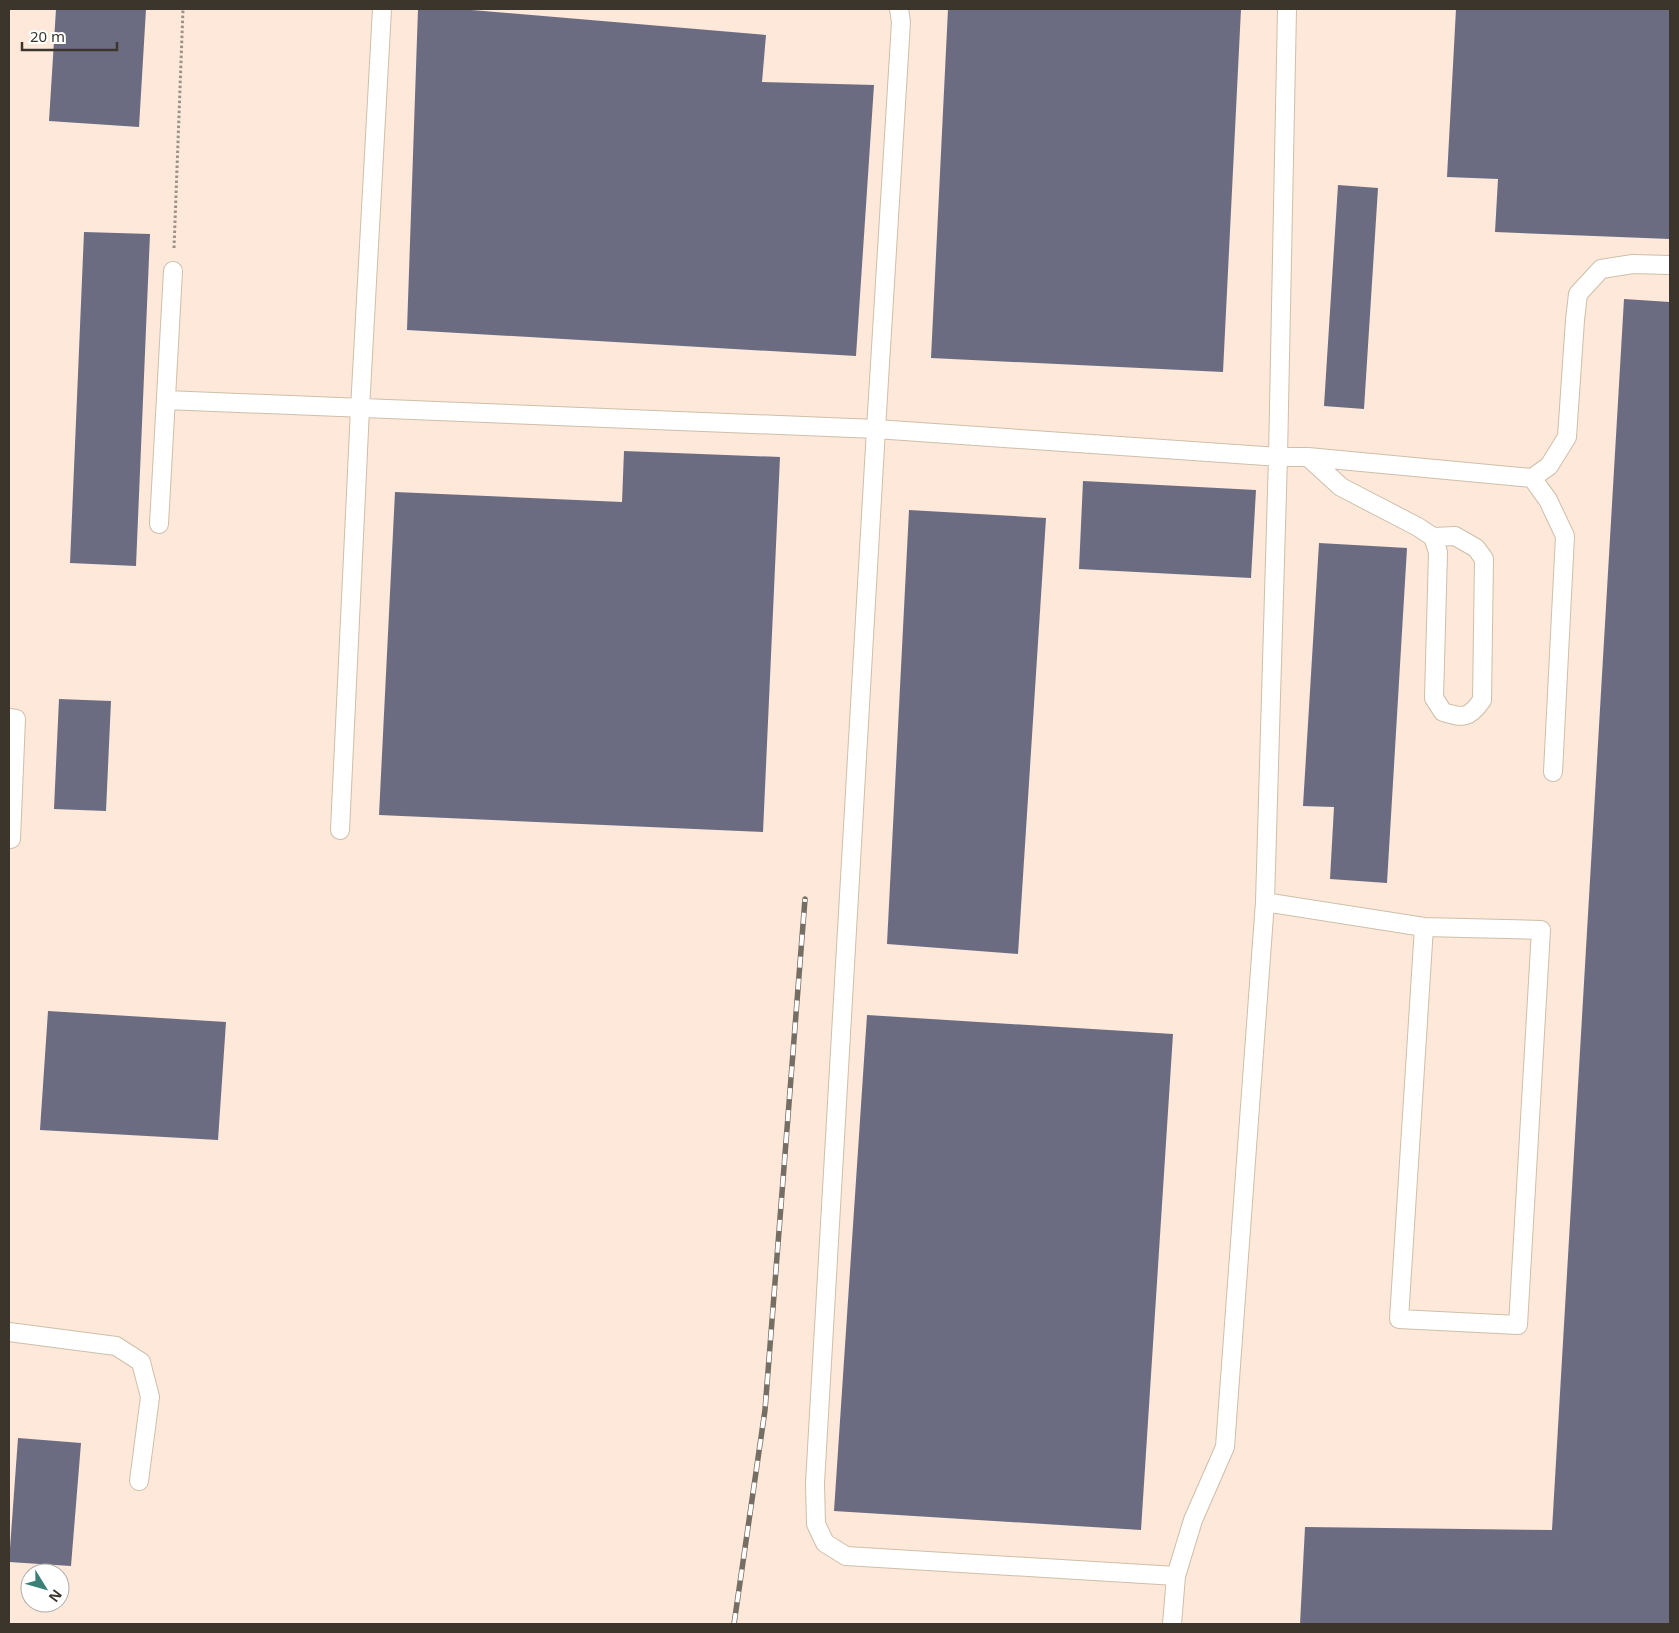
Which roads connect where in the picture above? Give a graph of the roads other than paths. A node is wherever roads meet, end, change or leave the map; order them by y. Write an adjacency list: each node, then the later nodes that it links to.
1 (382, 9): 7 (lane)
2 (898, 9): 8 (lane)
3 (1287, 9): 9 (lane)
4 (1670, 265): 11 (lane)
5 (174, 271): 6 (lane)
6 (166, 400): 7 (lane); 12 (lane)
7 (360, 409): 8 (lane); 16 (lane)
8 (876, 429): 9 (lane); 22 (lane)
9 (1278, 457): 10 (lane); 18 (lane)
10 (1308, 457): 11 (lane); 13 (lane)
11 (1532, 478): 15 (lane)
12 (159, 524)
13 (1433, 537): 13 (lane)
14 (9, 718): 17 (lane)
15 (1553, 772)
16 (340, 830)
17 (11, 839)
18 (1265, 902): 19 (lane); 22 (lane)
19 (1424, 927): 19 (lane)
20 (9, 1332): 21 (lane)
21 (139, 1481)
22 (1176, 1576): 23 (lane)
23 (1172, 1624)

